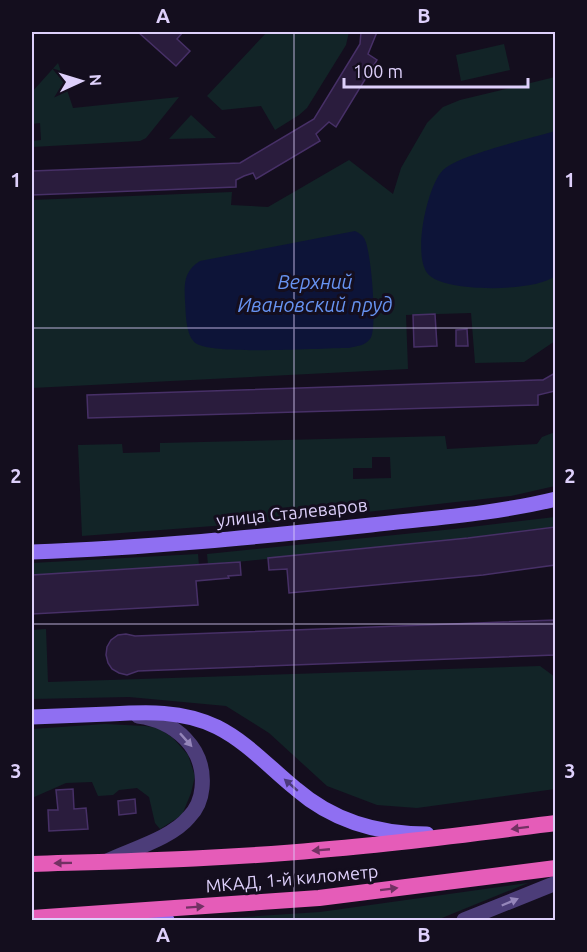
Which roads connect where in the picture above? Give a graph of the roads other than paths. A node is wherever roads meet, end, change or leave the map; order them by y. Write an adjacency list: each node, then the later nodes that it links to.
1 (555, 499): 2 (main road, улица Сталеваров)
2 (32, 552)
3 (114, 713): 4 (main road); 6 (main road, one-way to 3); 7 (street, one-way to 7)
4 (32, 717)
5 (555, 824): 6 (highway, МКАД, 1-й километр, one-way to 6)
6 (484, 832): 7 (highway, МКАД, 1-й километр, one-way to 7)
7 (104, 862): 8 (highway, МКАД, 1-й километр, one-way to 8)
8 (32, 864)
9 (555, 868): 11 (highway, МКАД, 1-й километр, one-way to 9)
10 (555, 883): 14 (street, one-way to 10)
11 (122, 912): 12 (highway, МКАД, 1-й километр); 13 (main road)
12 (32, 918)
13 (167, 921)
14 (464, 921)

